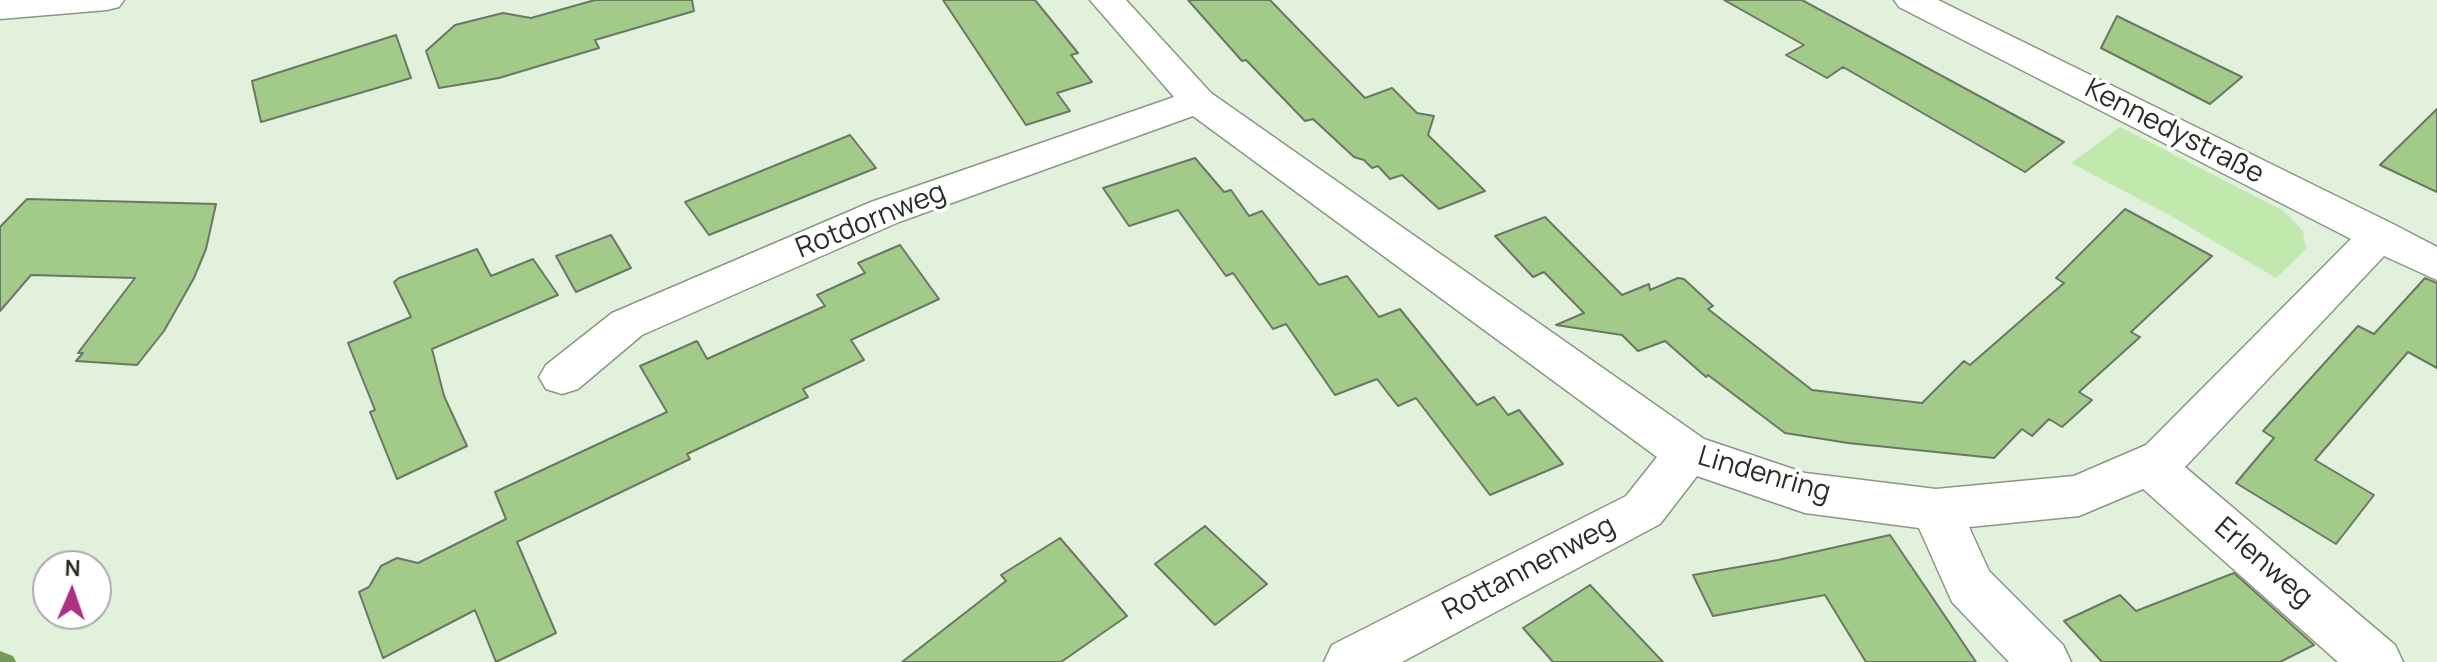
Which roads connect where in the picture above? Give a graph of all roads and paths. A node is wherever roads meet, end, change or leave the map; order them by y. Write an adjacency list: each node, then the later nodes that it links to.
1 (107, 0): 4 (street)
2 (1107, 0): 5 (street, Lindenring)
3 (1911, 0): 6 (street, Kennedystraße)
4 (0, 9)
5 (1198, 101): 8 (street, Rotdornweg); 9 (street, Lindenring)
6 (2380, 235): 7 (street, Kennedystraße); 10 (street, Lindenring)
7 (2437, 265)
8 (562, 377)
9 (1687, 453): 11 (street, Lindenring); 12 (street, Rottannenweg)
10 (2149, 465): 11 (street, Lindenring); 14 (street, Erlenweg)
11 (1936, 510): 13 (street)
12 (1351, 662)
13 (2044, 662)
14 (2376, 662)

